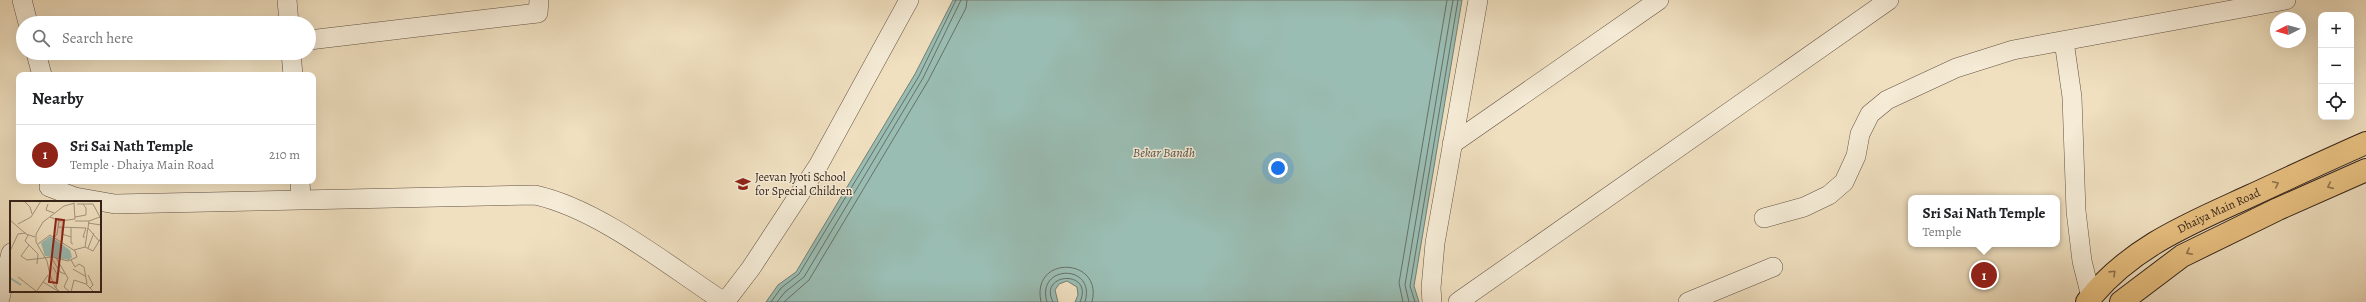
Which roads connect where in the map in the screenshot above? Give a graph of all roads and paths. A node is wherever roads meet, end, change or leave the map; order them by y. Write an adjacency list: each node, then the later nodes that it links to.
1 (22, 0): 9 (street)
2 (287, 0): 10 (street)
3 (539, 0): 11 (street)
4 (909, 0): 29 (street)
5 (1478, 0): 18 (street)
6 (1659, 0): 18 (street)
7 (1889, 0): 31 (street)
8 (2286, 0): 12 (street)
9 (26, 16)
10 (288, 16)
11 (316, 39)
12 (2064, 41): 24 (street); 28 (street)
13 (38, 60): 15 (street)
14 (291, 60): 16 (street)
15 (41, 72)
16 (292, 72)
17 (2366, 143): 28 (highway, Dhaiya Main Road, one-way to 17)
18 (1452, 144): 30 (street)
19 (2366, 170): 33 (highway, Dhaiya Main Road, one-way to 33)
20 (47, 190): 22 (street)
21 (300, 190): 23 (street); 29 (street)
22 (95, 201)
23 (101, 202)
24 (1764, 218)
25 (10, 257): 27 (street)
26 (1773, 267): 32 (street)
27 (0, 298)
28 (2089, 299)
29 (724, 302)
30 (1432, 302)
31 (1458, 302)
32 (1688, 302)
33 (2121, 302)

